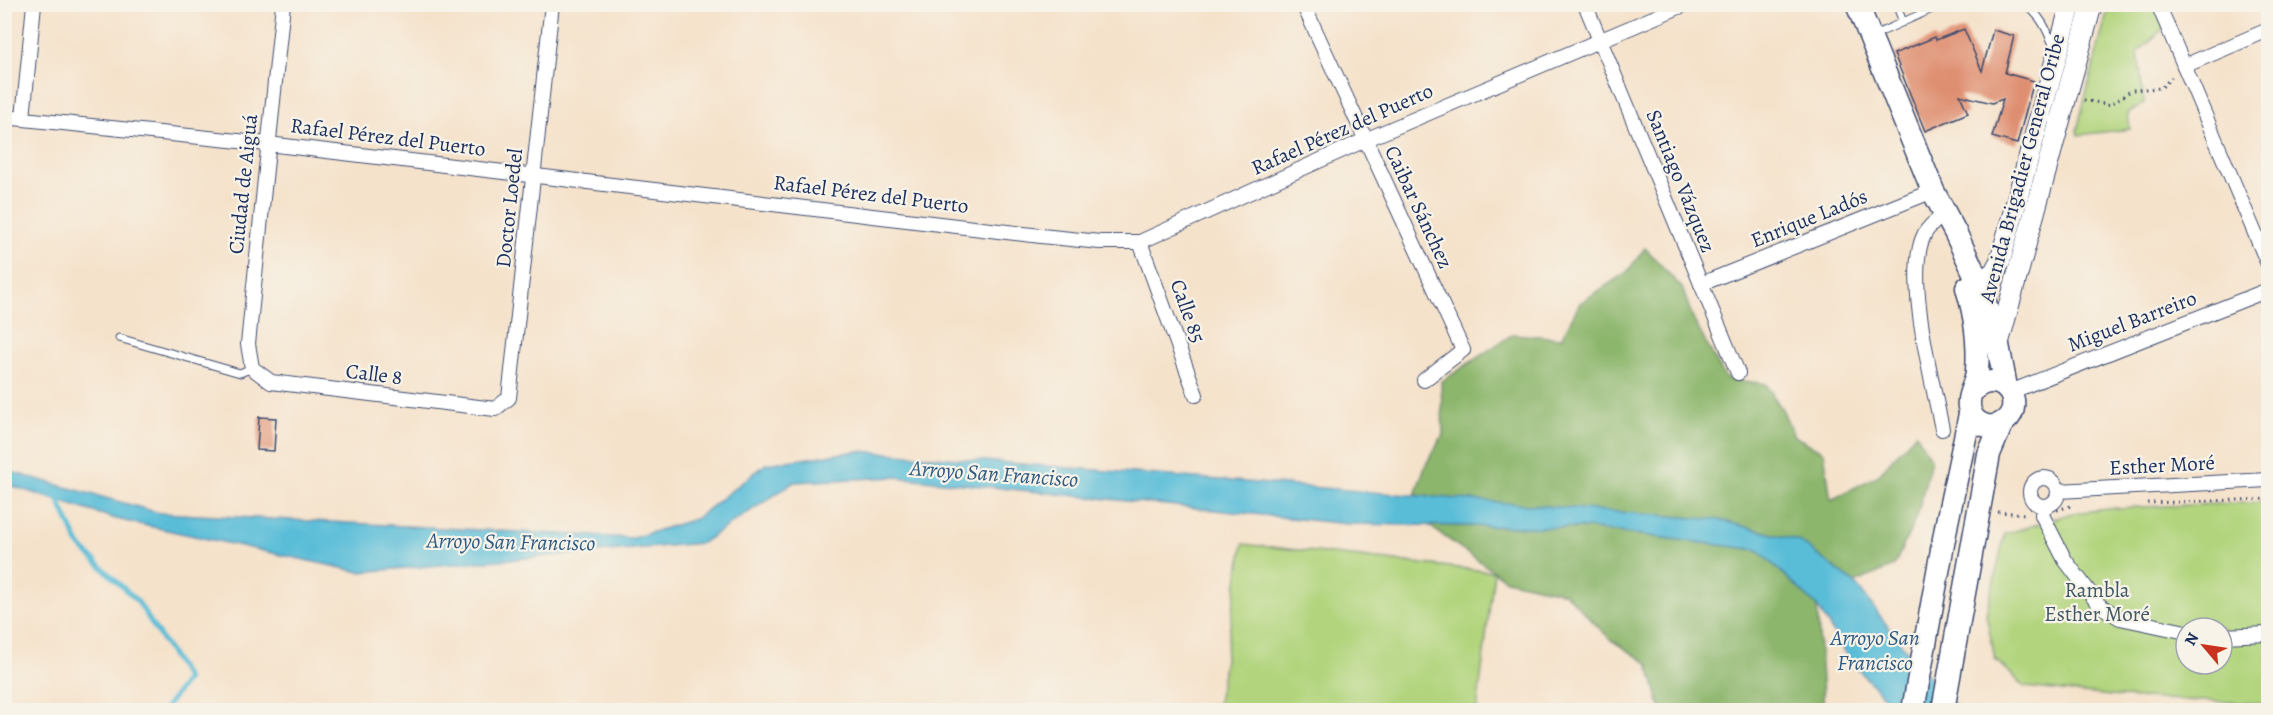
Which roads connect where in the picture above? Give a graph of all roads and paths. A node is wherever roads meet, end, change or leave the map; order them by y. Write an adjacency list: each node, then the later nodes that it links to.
1 (34, 4): 22 (street)
2 (283, 4): 24 (street, Ciudad de Aiguá)
3 (552, 4): 25 (street, Doctor Loedel)
4 (1302, 4): 23 (street, Caibar Sánchez)
5 (1585, 4): 17 (street, Santiago Vázquez)
6 (1686, 4): 17 (street, Rafael Pérez del Puerto)
7 (1857, 4): 16 (highway)
8 (1896, 4): 14 (lane)
9 (1943, 4): 14 (lane)
10 (2023, 4): 18 (lane)
11 (2072, 4): 18 (main road, Avenida Brigadier General Oribe)
12 (2092, 4): 18 (main road, Avenida Brigadier General Oribe)
13 (2158, 4): 19 (street)
14 (1903, 22): 16 (lane)
15 (2268, 30): 19 (street)
16 (1870, 37): 27 (highway)
17 (1600, 41): 23 (street, Rafael Pérez del Puerto); 32 (street, Santiago Vázquez)
18 (2067, 60): 20 (main road, Avenida Brigadier General Oribe); 26 (main road, Avenida Brigadier General Oribe)
19 (2184, 66): 20 (path); 31 (street)
20 (2067, 96): 28 (main road, Avenida Brigadier General Oribe)
21 (4, 117): 22 (street, Rafael Pérez del Puerto)
22 (23, 118): 24 (street, Rafael Pérez del Puerto)
23 (1365, 141): 30 (street, Rafael Pérez del Puerto); 39 (street, Caibar Sánchez)
24 (268, 144): 25 (street, Rafael Pérez del Puerto); 37 (street, Ciudad de Aiguá)
25 (533, 175): 30 (street, Rafael Pérez del Puerto); 43 (street, Doctor Loedel)
26 (2021, 189): 28 (main road); 33 (main road, Avenida Brigadier General Oribe)
27 (1933, 191): 29 (highway); 32 (street, Enrique Ladós); 33 (highway)
28 (2040, 195): 36 (main road, Avenida Brigadier General Oribe)
29 (1939, 218): 33 (highway); 46 (street)
30 (1140, 242): 42 (street, Calle 85)
31 (2268, 264)
32 (1701, 284): 38 (street, Santiago Vázquez)
33 (1973, 287): 36 (highway); 41 (highway)
34 (2268, 290): 40 (street, Miguel Barreiro)
35 (119, 338): 37 (lane)
36 (1998, 345): 40 (highway)
37 (252, 368): 43 (street, Calle 8)
38 (1738, 373)
39 (1424, 380)
40 (2008, 389): 41 (highway); 45 (highway)
41 (1972, 391): 44 (highway)
42 (1196, 395)
43 (495, 409)
44 (1970, 414): 45 (highway); 57 (highway)
45 (2002, 423): 52 (highway)
46 (1942, 429)
47 (2268, 480): 48 (street, Esther Moré)
48 (2058, 491): 53 (street); 53 (street)
49 (2268, 499): 50 (path)
50 (2143, 503)
51 (2074, 505): 53 (path)
52 (1978, 510): 53 (path); 58 (highway)
53 (2043, 511): 54 (street)
54 (2174, 629)
55 (2268, 634): 56 (street)
56 (2234, 635)
57 (1913, 711)
58 (1943, 711)

